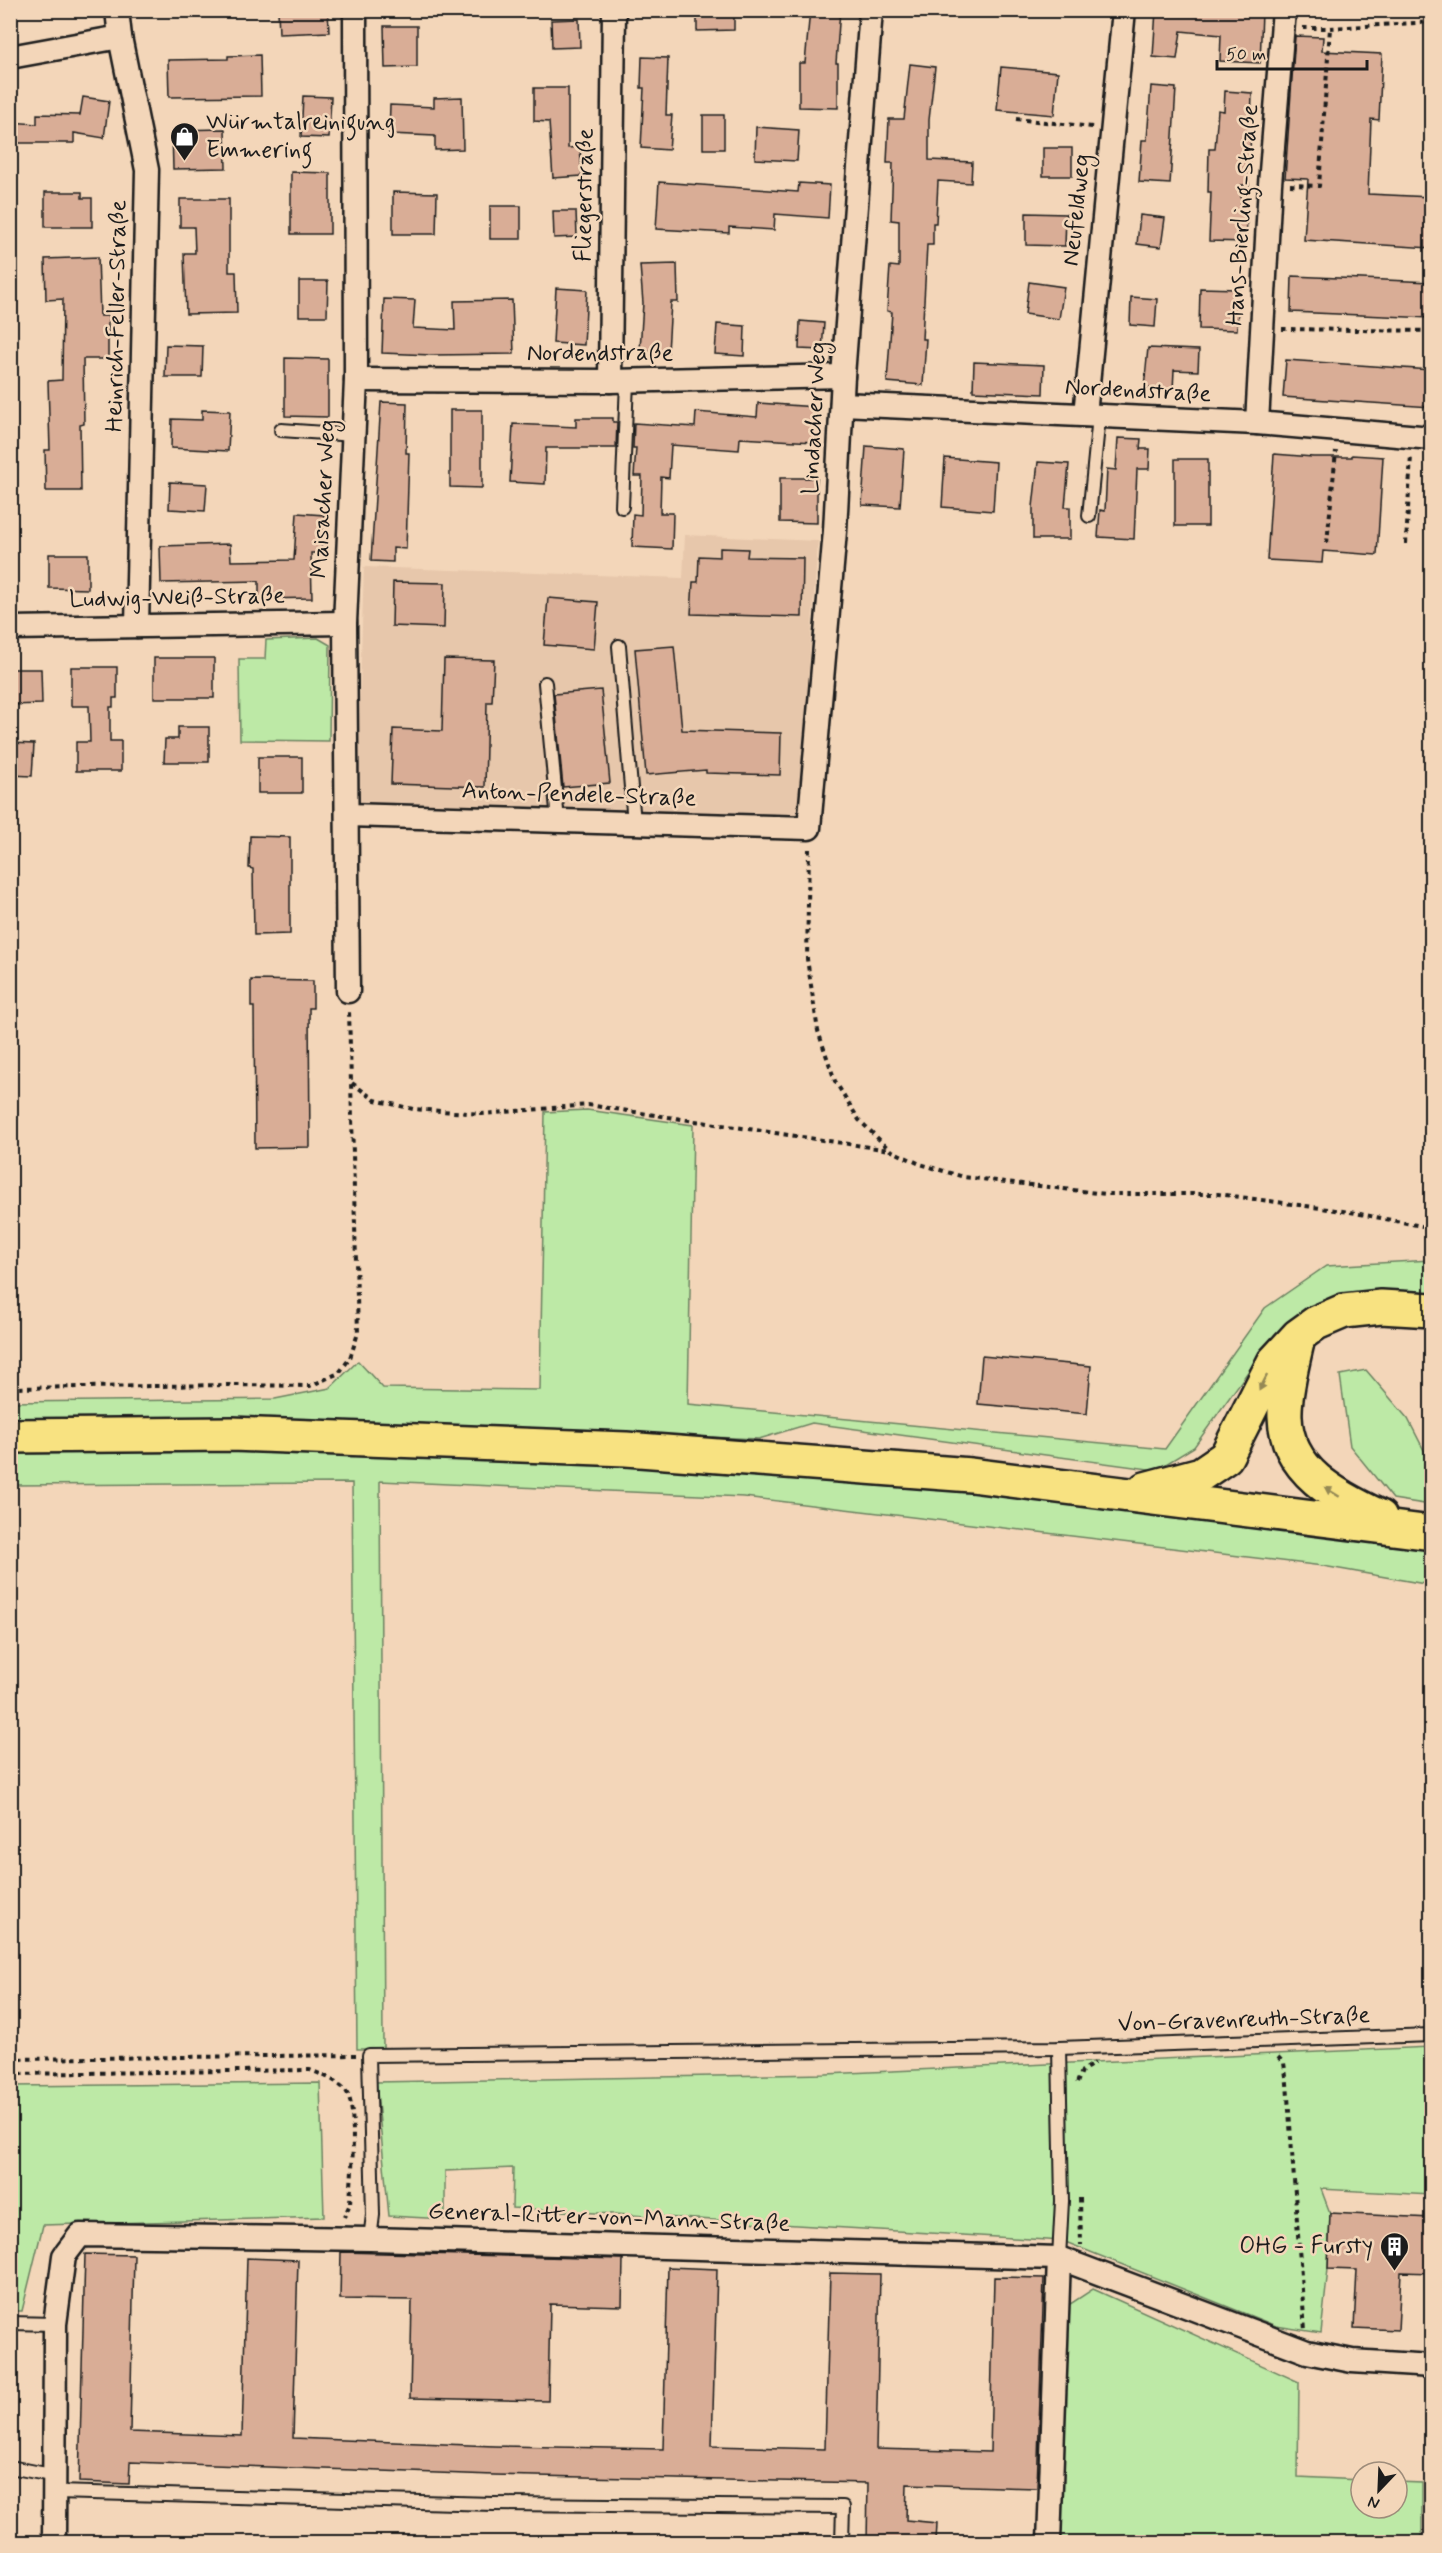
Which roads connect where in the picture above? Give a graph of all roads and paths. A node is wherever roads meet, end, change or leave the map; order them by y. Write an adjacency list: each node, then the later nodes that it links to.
1 (117, 10): 9 (street, Heinrich-Feller-Straße)
2 (355, 10): 17 (street, Maisacher Weg)
3 (614, 10): 18 (street, Fliegerstraße)
4 (871, 10): 16 (street, Lindacher Weg)
5 (1124, 10): 12 (street, Neufeldweg)
6 (1284, 19): 8 (path); 13 (street, Hans-Bierling-Straße)
7 (1431, 22): 8 (path)
8 (1330, 28): 13 (path)
9 (120, 37): 10 (street); 31 (street, Heinrich-Feller-Straße)
10 (10, 57)
11 (1016, 119): 12 (path)
12 (1112, 129): 20 (street, Neufeldweg)
13 (1270, 184): 14 (street, Hans-Bierling-Straße)
14 (1263, 329): 15 (path); 21 (street, Hans-Bierling-Straße)
15 (1431, 331)
16 (843, 376): 18 (street, Nordendstraße); 19 (street, Lindacher Weg)
17 (356, 380): 18 (street, Nordendstraße); 24 (street, Maisacher Weg)
18 (618, 381): 26 (lane)
19 (842, 404): 20 (street, Nordendstraße); 38 (street, Lindacher Weg)
20 (1092, 416): 21 (street, Nordendstraße); 27 (lane)
21 (1257, 423): 23 (street, Nordendstraße)
22 (281, 430): 24 (lane)
23 (1338, 430): 25 (street, Nordendstraße); 28 (path)
24 (354, 435): 30 (street, Maisacher Weg)
25 (1422, 437): 29 (path)
26 (622, 507)
27 (1089, 516)
28 (1327, 543)
29 (1406, 544)
30 (345, 623): 31 (street, Ludwig-Weiß-Straße); 35 (street, Maisacher Weg)
31 (137, 626): 32 (street, Ludwig-Weiß-Straße)
32 (10, 628)
33 (619, 646): 37 (lane)
34 (545, 683): 36 (lane)
35 (347, 815): 36 (street, Anton-Pendele-Straße); 39 (street, Maisacher Weg)
36 (558, 821): 37 (street, Anton-Pendele-Straße)
37 (634, 823): 38 (street, Anton-Pendele-Straße)
38 (809, 828): 41 (path)
39 (348, 991): 40 (path)
40 (352, 1083): 41 (path); 45 (path)
41 (890, 1150): 42 (path)
42 (1431, 1228)
43 (1431, 1310): 44 (highway)
44 (1298, 1336): 47 (highway, one-way to 47); 48 (highway, one-way to 44)
45 (10, 1388)
46 (10, 1436): 47 (highway)
47 (1130, 1494): 48 (highway)
48 (1417, 1531)
49 (1431, 2035): 50 (lane, Von-Gravenreuth-Straße)
50 (1059, 2048): 52 (lane, Von-Gravenreuth-Straße); 60 (lane)
51 (1275, 2054): 63 (path)
52 (369, 2055): 53 (path); 59 (lane)
53 (10, 2059)
54 (1104, 2063): 56 (path)
55 (10, 2074): 58 (path)
56 (1076, 2088)
57 (1080, 2195): 60 (path)
58 (339, 2218)
59 (370, 2239): 60 (street, General-Ritter-von-Mann-Straße); 62 (street, General-Ritter-von-Mann-Straße)
60 (1068, 2262): 63 (street, General-Ritter-von-Mann-Straße); 69 (street)
61 (10, 2323): 62 (lane)
62 (55, 2324): 66 (street, General-Ritter-von-Mann-Straße)
63 (1307, 2352): 64 (street, General-Ritter-von-Mann-Straße)
64 (1431, 2366)
65 (10, 2467): 66 (lane)
66 (56, 2484): 67 (street, General-Ritter-von-Mann-Straße); 68 (lane)
67 (54, 2542)
68 (842, 2542)
69 (1049, 2542)

